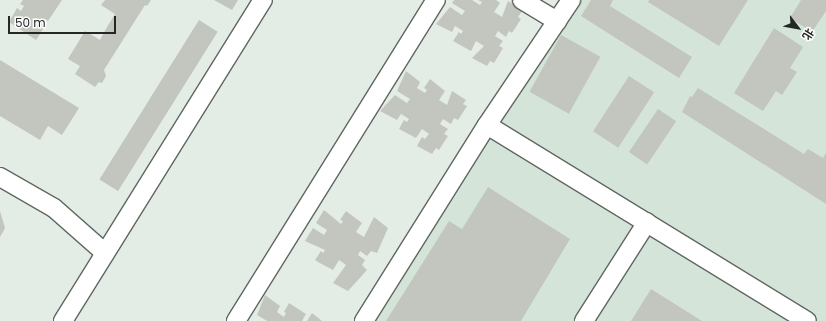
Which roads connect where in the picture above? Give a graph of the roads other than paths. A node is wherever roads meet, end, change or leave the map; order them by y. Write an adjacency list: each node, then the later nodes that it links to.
1 (263, 0): 9 (street)
2 (436, 0): 11 (street)
3 (522, 0): 5 (street)
4 (571, 0): 5 (street)
5 (557, 21): 6 (street)
6 (487, 124): 8 (street); 12 (street)
7 (0, 177): 9 (street)
8 (646, 222): 13 (street); 14 (street)
9 (105, 253): 10 (street)
10 (63, 321)
11 (236, 321)
12 (364, 321)
13 (584, 321)
14 (807, 321)

